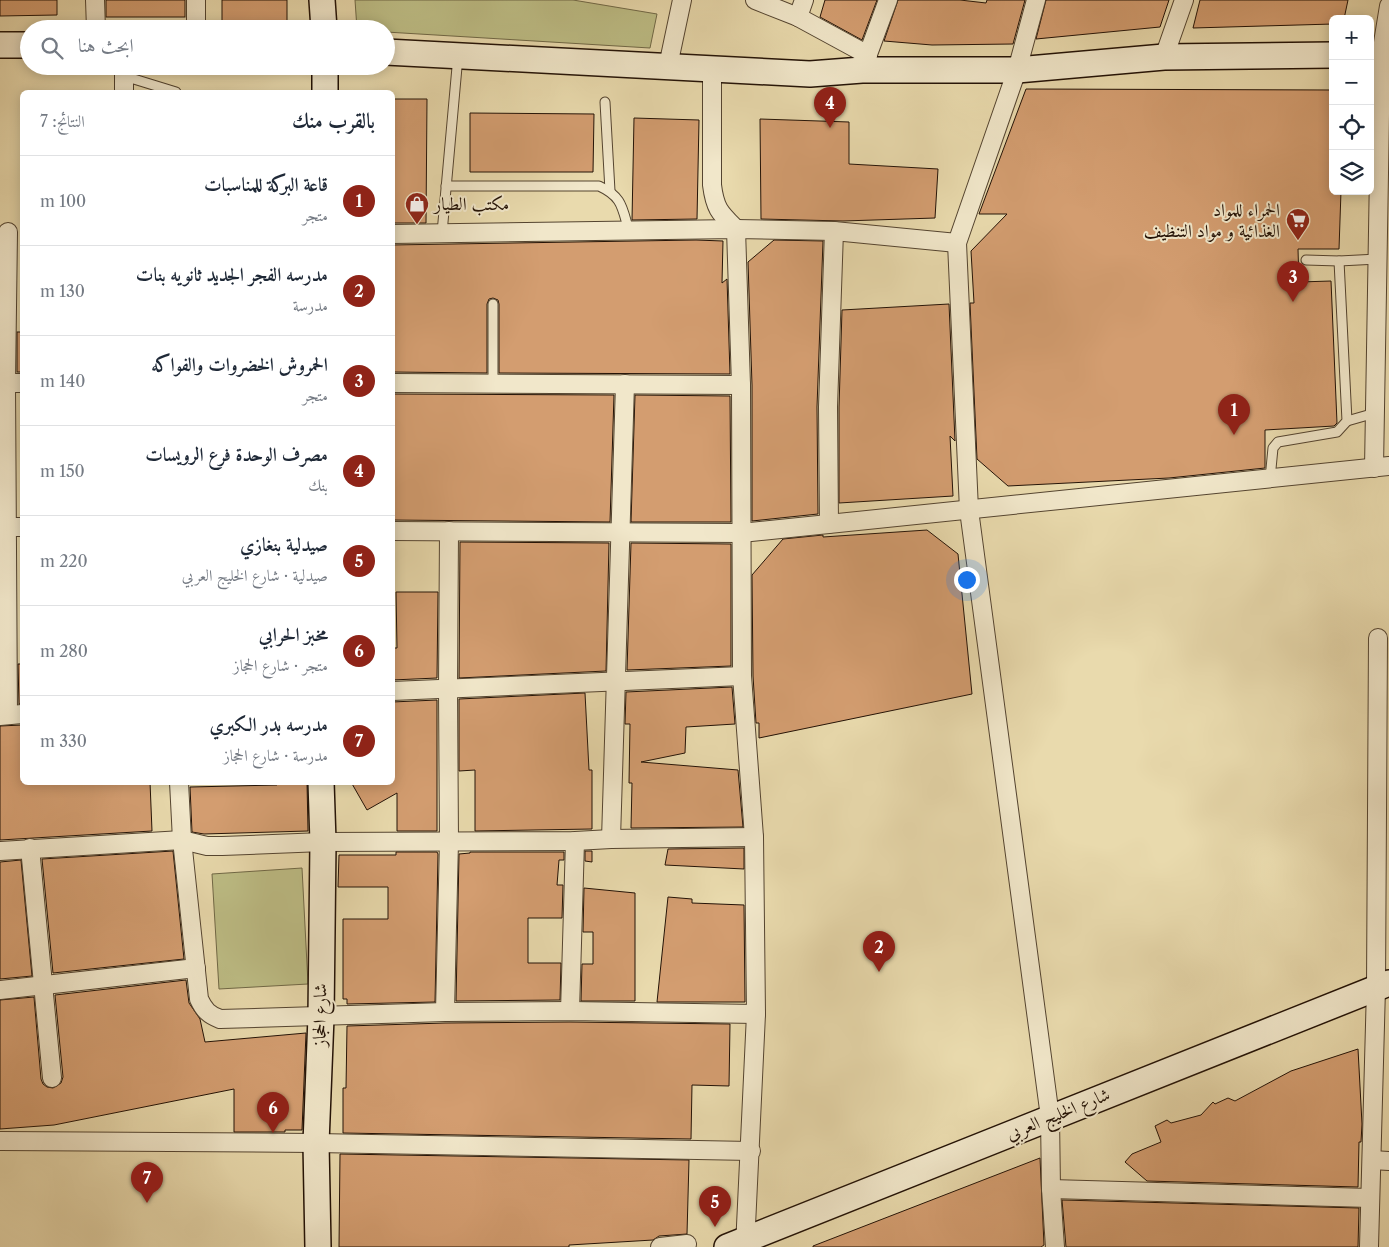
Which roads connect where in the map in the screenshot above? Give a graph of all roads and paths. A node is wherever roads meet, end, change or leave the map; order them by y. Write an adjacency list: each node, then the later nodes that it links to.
1 (96, 0): 12 (street)
2 (196, 0): 13 (street)
3 (322, 0): 14 (main road)
4 (682, 0): 23 (street)
5 (755, 0): 11 (street)
6 (804, 0): 11 (street)
7 (888, 0): 22 (street)
8 (1036, 0): 25 (street)
9 (1184, 0): 21 (street)
10 (1389, 6): 19 (street)
11 (798, 17): 22 (street)
12 (96, 20)
13 (196, 20)
14 (323, 20)
15 (0, 45): 16 (main road)
16 (20, 45)
17 (395, 52): 20 (main road)
18 (1329, 55): 21 (main road)
19 (1380, 55): 33 (street)
20 (458, 56): 23 (main road); 31 (lane)
21 (1164, 57): 25 (main road)
22 (865, 63): 24 (main road); 25 (main road)
23 (668, 66): 24 (main road)
24 (712, 69): 34 (street)
25 (1017, 70): 40 (street)
26 (326, 75): 29 (main road)
27 (124, 78): 28 (lane)
28 (169, 90)
29 (325, 90)
30 (605, 102): 32 (lane)
31 (446, 186): 32 (lane); 39 (lane)
32 (610, 191): 35 (lane)
33 (1384, 225): 41 (street)
34 (736, 229): 35 (street); 36 (street); 49 (street)
35 (628, 231): 39 (street)
36 (834, 231): 40 (street); 55 (street)
37 (10, 232): 45 (street)
38 (395, 234): 39 (street)
39 (442, 234)
40 (957, 243): 54 (street)
41 (1378, 259): 43 (lane); 50 (street)
42 (1306, 260): 43 (lane)
43 (1339, 261): 51 (lane)
44 (493, 304): 47 (lane)
45 (9, 383): 56 (street)
46 (395, 383): 47 (street)
47 (494, 384): 48 (street)
48 (625, 384): 49 (street); 59 (street)
49 (741, 385): 60 (street)
50 (1375, 413): 51 (lane); 52 (street)
51 (1346, 421): 53 (lane)
52 (1382, 467): 53 (street)
53 (1270, 479): 54 (street)
54 (970, 510): 55 (street); 86 (street)
55 (829, 524): 60 (street)
56 (10, 527): 66 (street)
57 (395, 531): 58 (street)
58 (449, 531): 59 (street); 64 (street)
59 (620, 533): 60 (street); 63 (street)
60 (741, 533): 62 (street)
61 (1378, 638): 79 (street)
62 (742, 676): 63 (street); 69 (street)
63 (616, 682): 64 (street); 70 (street)
64 (448, 689): 65 (street); 72 (street)
65 (395, 691)
66 (10, 715)
67 (180, 785): 71 (street)
68 (321, 785): 73 (main road, شارع الحجاز)
69 (754, 837): 70 (street); 83 (street)
70 (611, 839): 74 (street)
71 (182, 840): 73 (street); 75 (street); 77 (street)
72 (449, 841): 73 (street); 74 (street); 82 (street)
73 (323, 842): 84 (main road, شارع الحجاز)
74 (576, 842): 81 (street)
75 (30, 848): 76 (street); 78 (street)
76 (0, 851)
77 (196, 968): 78 (street); 84 (street)
78 (43, 985): 80 (street); 85 (street)
79 (1383, 985): 86 (main road, شارع الخليج العربي); 90 (street)
80 (0, 990)
81 (570, 1011): 82 (street); 83 (street)
82 (445, 1012): 84 (street)
83 (756, 1014): 89 (street)
84 (320, 1017): 88 (main road, شارع الحجاز)
85 (52, 1078)
86 (1050, 1117): 91 (street); 94 (main road, شارع الخليج العربي)
87 (0, 1140): 88 (street)
88 (316, 1143): 89 (street); 95 (main road, شارع الحجاز)
89 (751, 1151): 94 (street)
90 (1380, 1161): 92 (street)
91 (1050, 1189): 92 (street); 97 (street)
92 (1370, 1198): 98 (street)
93 (687, 1244): 96 (street)
94 (739, 1244)
95 (318, 1247)
96 (660, 1247)
97 (1055, 1247)
98 (1369, 1247)

